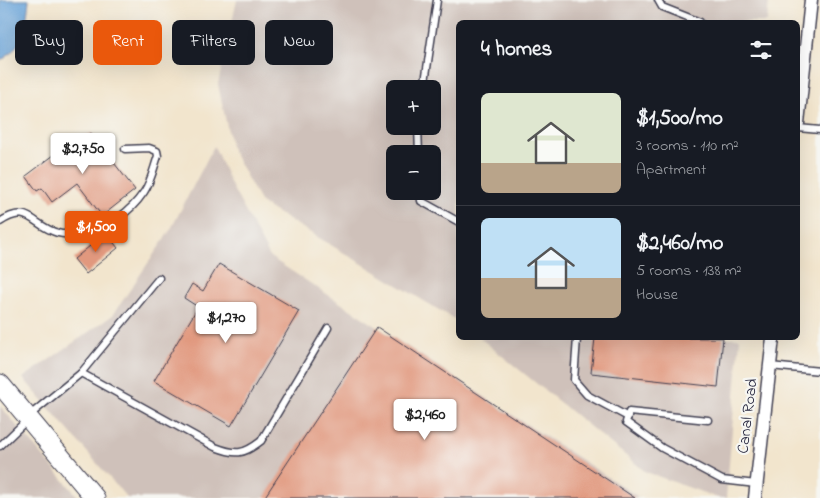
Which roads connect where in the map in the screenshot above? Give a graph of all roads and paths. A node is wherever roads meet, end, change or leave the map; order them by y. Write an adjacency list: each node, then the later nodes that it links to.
1 (437, 0): 7 (lane)
2 (658, 0): 4 (lane)
3 (811, 0): 5 (street)
4 (695, 20)
5 (801, 54): 6 (street)
6 (800, 77)
7 (425, 80)
8 (800, 128): 9 (lane)
9 (820, 130)
10 (125, 149): 13 (lane)
11 (421, 200): 12 (lane)
12 (456, 220)
13 (0, 222)
14 (159, 278): 20 (lane)
15 (328, 328): 20 (lane)
16 (577, 340): 22 (lane)
17 (773, 340): 18 (street, Canal Road)
18 (770, 366): 19 (lane); 26 (street, Canal Road)
19 (820, 371)
20 (81, 373): 23 (lane)
21 (0, 384): 23 (main road)
22 (628, 417): 24 (lane); 26 (lane)
23 (28, 418): 25 (lane); 27 (main road)
24 (708, 420)
25 (0, 446)
26 (756, 484): 28 (street, Canal Road)
27 (95, 498)
28 (755, 498)

